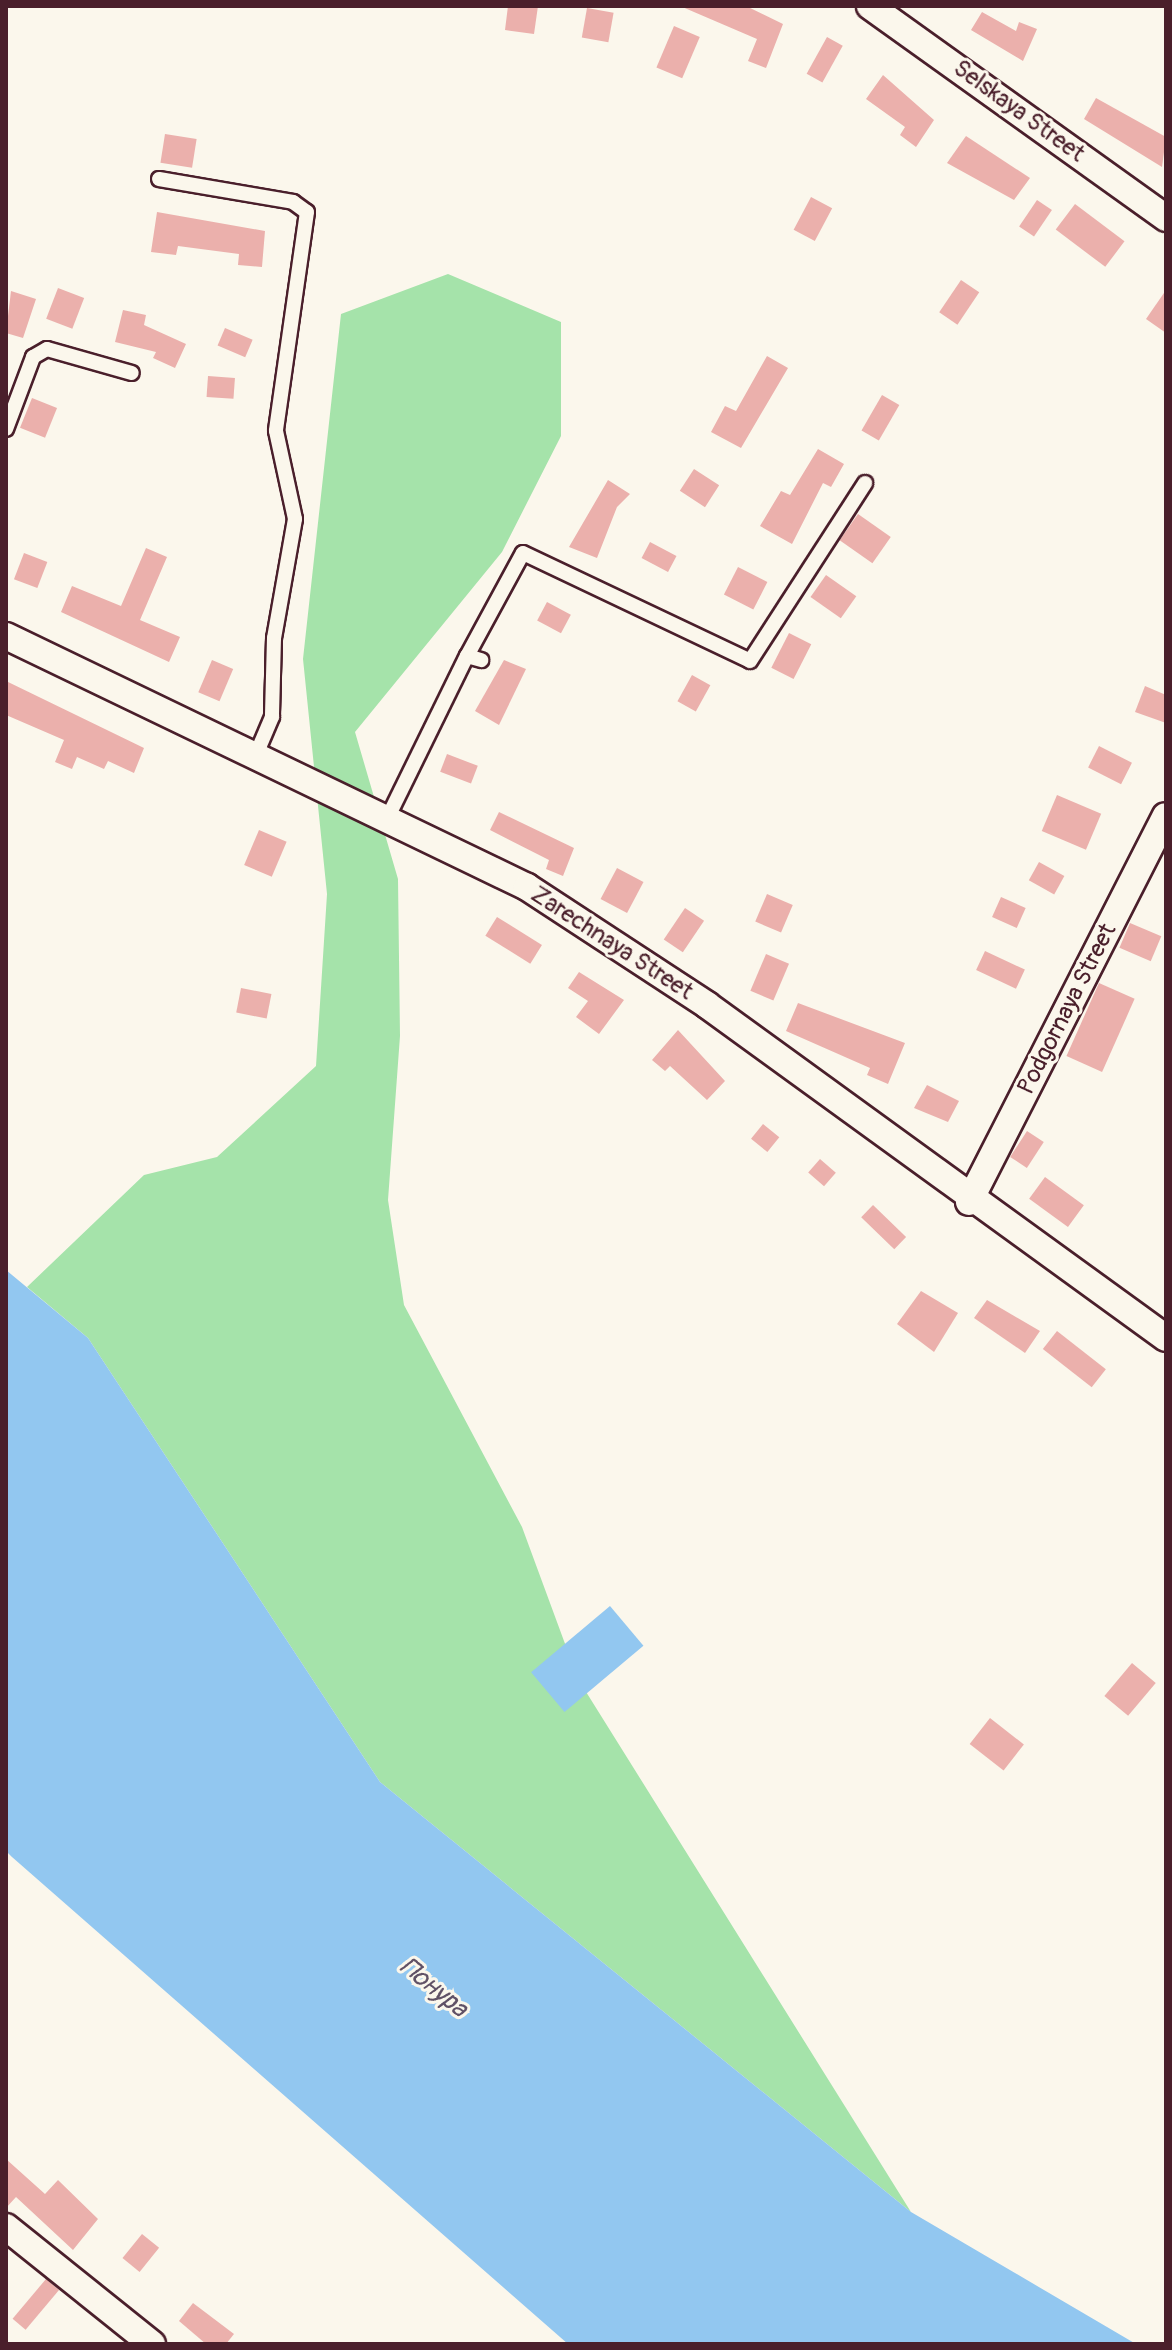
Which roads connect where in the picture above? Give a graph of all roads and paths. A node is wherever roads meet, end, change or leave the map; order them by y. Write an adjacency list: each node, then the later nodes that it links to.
1 (870, 6): 3 (street, Selskaya Street)
2 (159, 179): 8 (lane)
3 (1166, 218)
4 (132, 373): 5 (lane)
5 (6, 429)
6 (865, 483): 10 (lane)
7 (6, 636): 8 (street, Zarechnaya Street)
8 (255, 757): 10 (street, Zarechnaya Street)
9 (1166, 816): 11 (street, Podgornaya Street)
10 (386, 821): 11 (street, Zarechnaya Street)
11 (969, 1202): 12 (street, Zarechnaya Street)
12 (1166, 1338)
13 (6, 2227): 14 (street)
14 (152, 2344)

